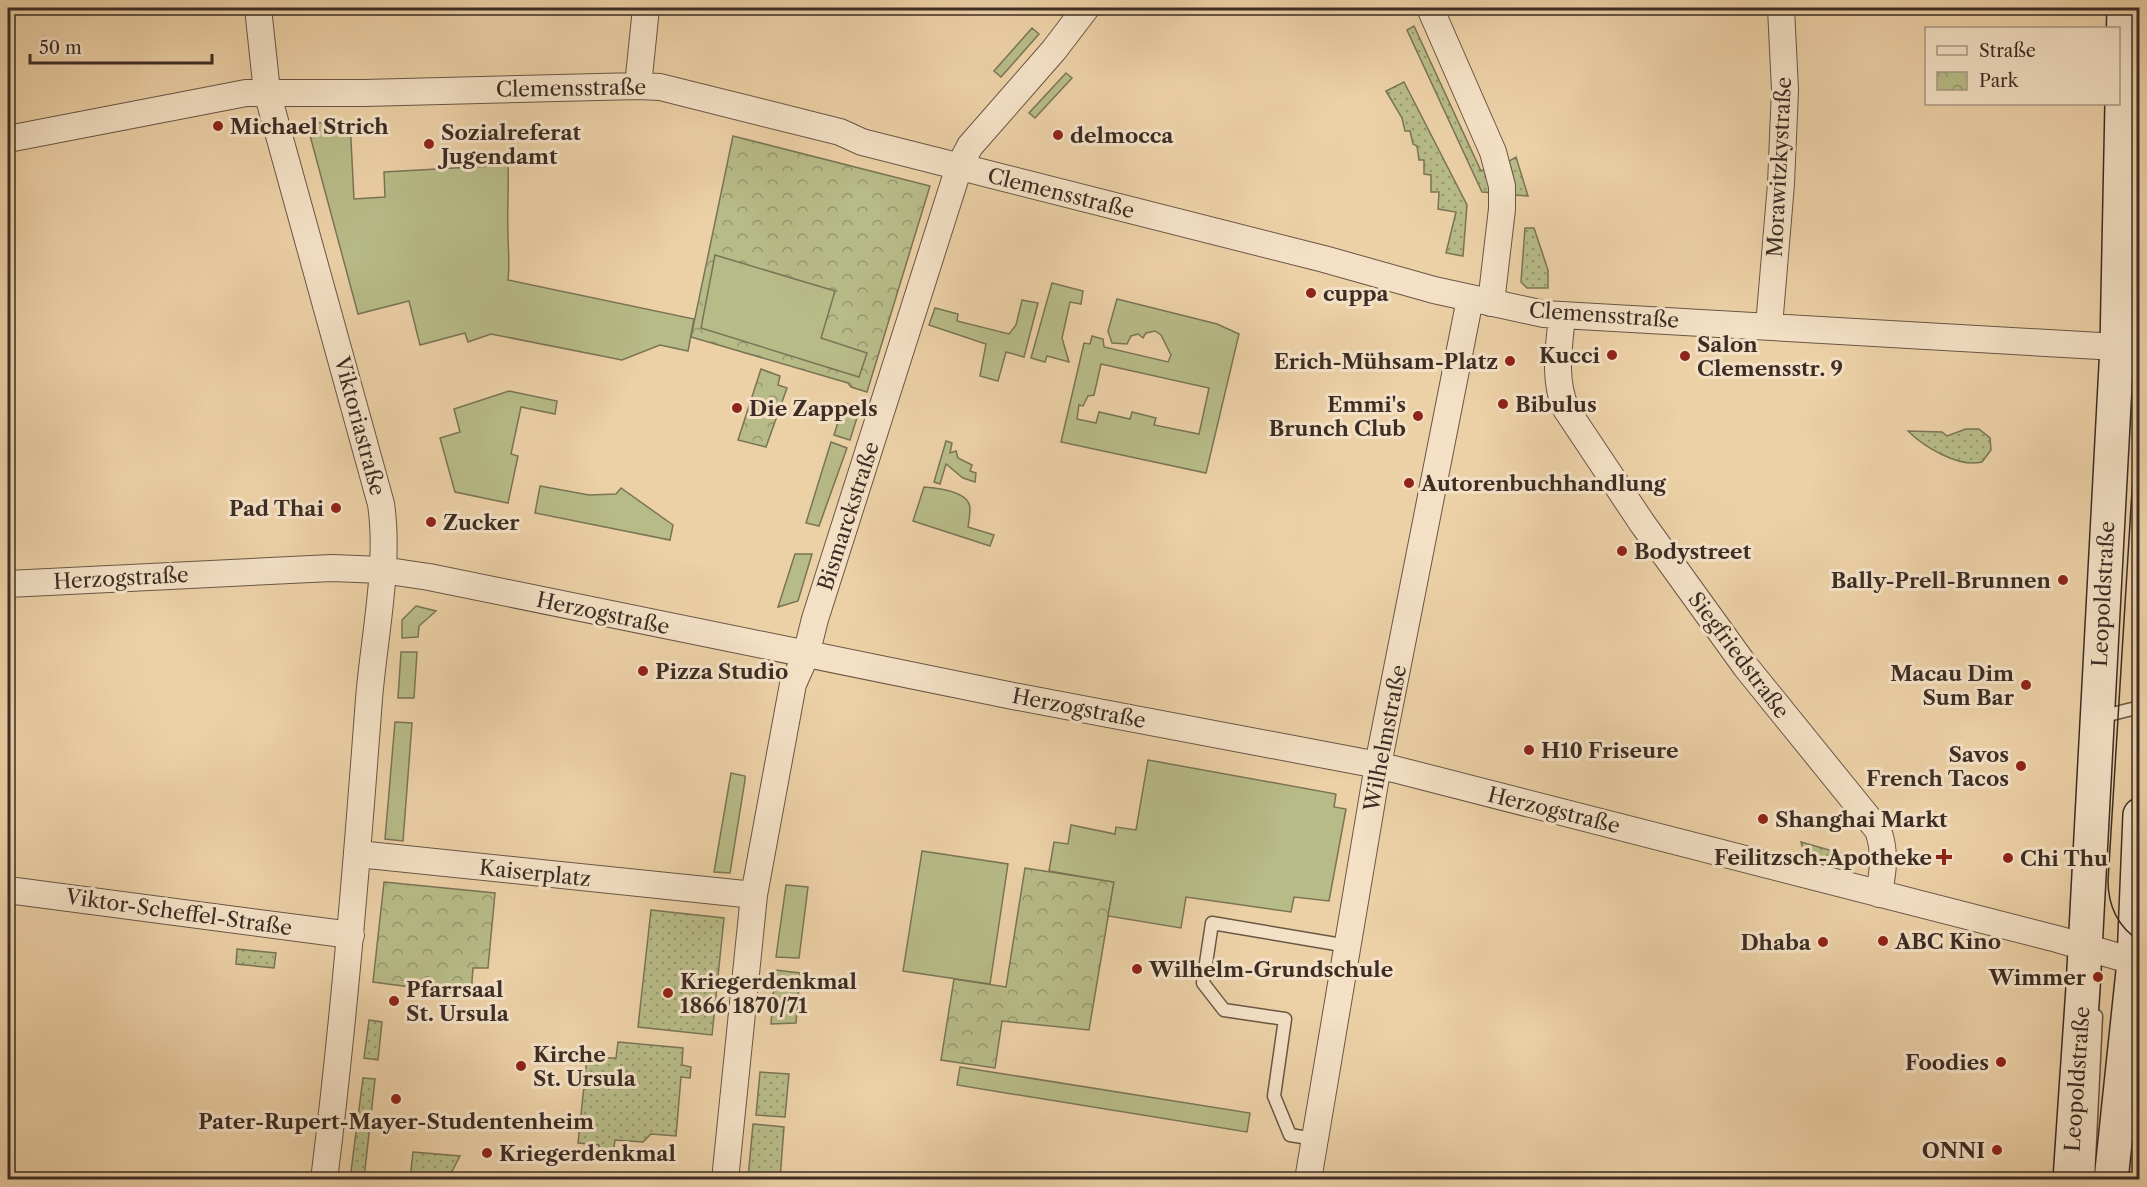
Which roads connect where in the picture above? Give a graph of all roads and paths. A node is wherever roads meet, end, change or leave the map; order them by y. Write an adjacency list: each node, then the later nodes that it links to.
1 (258, 8): 8 (street, Viktoriastraße)
2 (646, 8): 7 (street)
3 (1086, 8): 10 (street, Bismarckstraße)
4 (1430, 8): 11 (street)
5 (1781, 8): 13 (street, Morawitzkystraße)
6 (2124, 8): 14 (main road, Leopoldstraße)
7 (638, 86): 8 (street, Clemensstraße); 10 (street, Clemensstraße)
8 (267, 92): 9 (street, Clemensstraße); 15 (street, Viktoriastraße)
9 (8, 139)
10 (959, 167): 11 (street, Clemensstraße); 17 (street, Bismarckstraße)
11 (1481, 301): 12 (street, Clemensstraße); 20 (street, Wilhelmstraße)
12 (1562, 316): 13 (street, Clemensstraße); 24 (street, Siegfriedstraße)
13 (1769, 326): 14 (street, Clemensstraße)
14 (2117, 347): 19 (main road, Leopoldstraße)
15 (382, 570): 16 (street, Herzogstraße); 17 (street, Herzogstraße); 22 (street, Viktoriastraße)
16 (8, 584)
17 (806, 655): 20 (street, Herzogstraße); 25 (street, Bismarckstraße)
18 (2139, 706): 19 (lane)
19 (2096, 719): 28 (main road, Leopoldstraße)
20 (1378, 765): 24 (street, Herzogstraße); 27 (street, Wilhelmstraße)
21 (2139, 815): 29 (main road, Leopoldstraße)
22 (358, 854): 25 (street, Kaiserplatz); 26 (street)
23 (8, 890): 26 (street, Viktor-Scheffel-Straße)
24 (1879, 894): 28 (street, Herzogstraße)
25 (754, 896): 32 (street)
26 (351, 935): 31 (street)
27 (1348, 946): 30 (street, Wilhelmstraße); 30 (lane)
28 (2085, 948): 29 (street, Herzogstraße); 34 (main road, Leopoldstraße); 35 (lane)
29 (2138, 962): 36 (main road, Leopoldstraße)
30 (1315, 1139): 33 (street, Wilhelmstraße)
31 (324, 1179)
32 (725, 1179)
33 (1308, 1179)
34 (2070, 1179)
35 (2088, 1179)
36 (2111, 1179)

